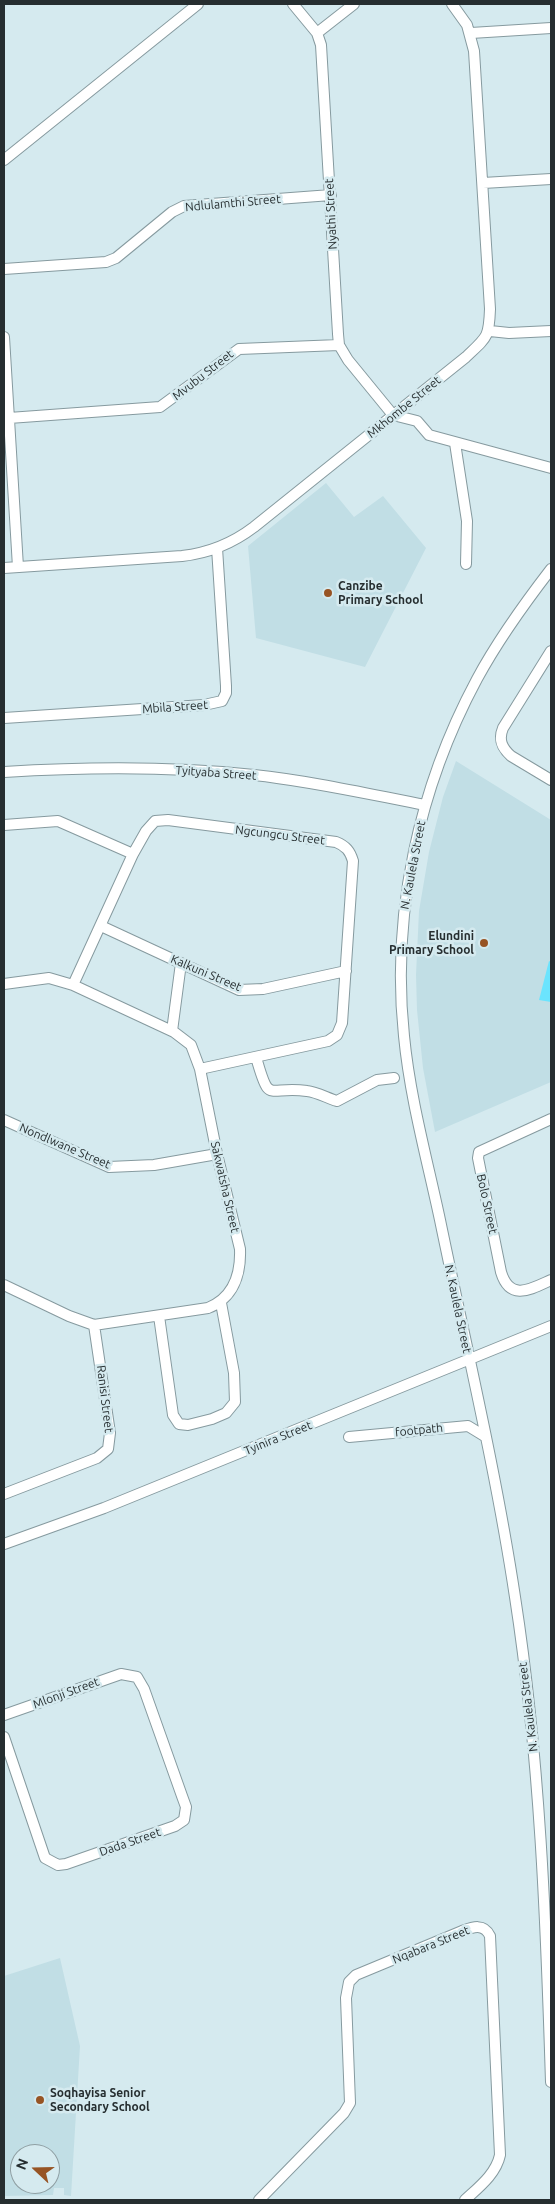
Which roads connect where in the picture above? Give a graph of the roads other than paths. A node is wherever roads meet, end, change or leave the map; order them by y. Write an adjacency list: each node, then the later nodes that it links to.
1 (198, 4): 8 (street)
2 (294, 4): 6 (street, Nyathi Street)
3 (354, 4): 6 (street)
4 (452, 4): 7 (street)
5 (551, 28): 7 (street)
6 (317, 33): 11 (street, Nyathi Street)
7 (471, 33): 10 (street)
8 (4, 160)
9 (551, 179): 10 (street)
10 (483, 183): 13 (street)
11 (331, 195): 12 (street, Ndlulamthi Street); 16 (street, Nyathi Street)
12 (4, 269)
13 (490, 331): 14 (street); 17 (street, Mkhombe Street)
14 (551, 331)
15 (4, 338): 18 (street)
16 (339, 345): 17 (street); 18 (street, Mvubu Street)
17 (393, 415): 19 (street); 21 (street, Mkhombe Street)
18 (9, 418): 23 (street)
19 (455, 443): 20 (street); 22 (street)
20 (551, 468)
21 (217, 548): 23 (street, Mkhombe Street); 27 (street, Mbila Street)
22 (466, 564)
23 (18, 567): 24 (street, Mkhombe Street)
24 (4, 568)
25 (551, 569): 30 (street, N. Kaulela Street)
26 (551, 651): 29 (street)
27 (4, 718)
28 (4, 772): 30 (street, Tyityaba Street)
29 (551, 780)
30 (425, 806): 51 (street, N. Kaulela Street)
31 (4, 826): 32 (street)
32 (132, 854): 33 (street, Ngcungcu Street); 35 (street, Ngcungcu Street)
33 (101, 926): 34 (street, Kalkuni Street); 37 (street, Ngcungcu Street)
34 (181, 963): 35 (street, Kalkuni Street); 38 (street)
35 (346, 971): 39 (street, Ngcungcu Street)
36 (4, 984): 37 (street, Sakwatsha Street)
37 (72, 984): 38 (street, Sakwatsha Street)
38 (172, 1032): 40 (street, Sakwatsha Street)
39 (256, 1057): 40 (street, Ngcungcu Street); 41 (street)
40 (200, 1069): 44 (street, Sakwatsha Street)
41 (394, 1078)
42 (551, 1119): 45 (street, Bolo Street)
43 (4, 1120): 44 (street, Nondlwane Street)
44 (216, 1154): 47 (street, Sakwatsha Street)
45 (551, 1280)
46 (4, 1285): 49 (street)
47 (221, 1302): 48 (street); 48 (street)
48 (159, 1316): 49 (street)
49 (94, 1324): 54 (street, Ranisi Street)
50 (551, 1326): 51 (street, Tyinira Street)
51 (469, 1360): 53 (street, N. Kaulela Street); 55 (street, Tyinira Street)
52 (350, 1437): 53 (street, footpath)
53 (486, 1437): 59 (street, N. Kaulela Street)
54 (4, 1494)
55 (4, 1544)
56 (129, 1674): 57 (street, Mlonji Street); 58 (street, Dada Street)
57 (4, 1715)
58 (4, 1737)
59 (549, 1933): 60 (street, N. Kaulela Street)
60 (551, 2082)
61 (259, 2200): 62 (street, Nqabara Street)
62 (465, 2200)

